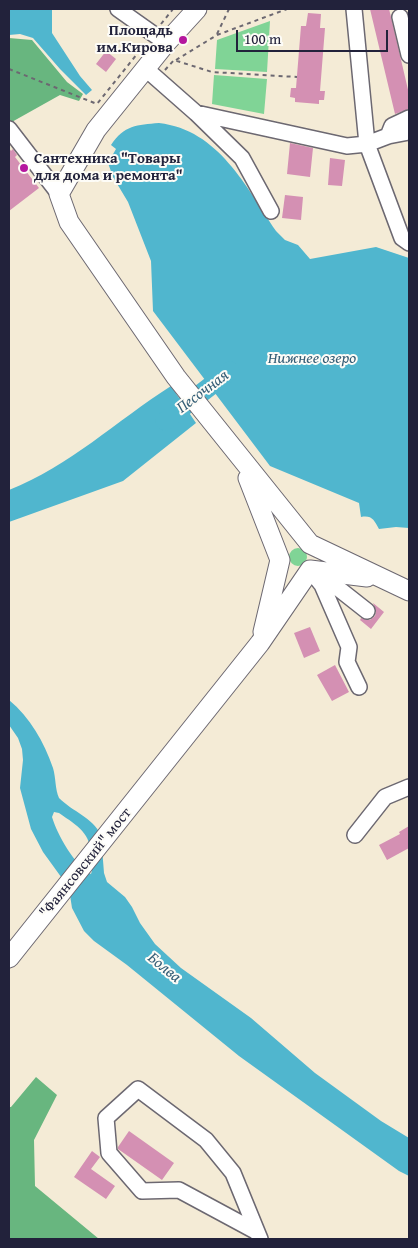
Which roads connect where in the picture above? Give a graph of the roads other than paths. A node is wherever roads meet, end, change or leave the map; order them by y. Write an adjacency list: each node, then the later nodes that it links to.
1 (118, 9): 5 (street)
2 (197, 9): 5 (main road)
3 (354, 9): 13 (street)
4 (400, 17): 6 (street)
5 (164, 47): 7 (main road)
6 (409, 55)
7 (146, 69): 8 (street); 14 (main road)
8 (196, 113): 13 (street); 15 (street)
9 (409, 118): 12 (street)
10 (9, 129): 14 (street)
11 (409, 132): 12 (street)
12 (388, 136): 13 (street)
13 (367, 144): 16 (street)
14 (59, 194): 17 (main road)
15 (271, 211)
16 (406, 240)
17 (241, 460): 18 (main road); 19 (main road)
18 (310, 544): 19 (main road); 20 (main road); 21 (main road)
19 (280, 560): 20 (main road); 25 (main road)
20 (310, 570): 21 (main road); 22 (street); 25 (main road, "Фаянсовский" мост)
21 (385, 580): 23 (main road)
22 (322, 585): 24 (street); 26 (street)
23 (409, 591)
24 (367, 611)
25 (260, 643): 29 (main road, "Фаянсовский" мост)
26 (359, 687)
27 (409, 787): 28 (street)
28 (355, 835)
29 (9, 958)
30 (258, 1236): 30 (street)

